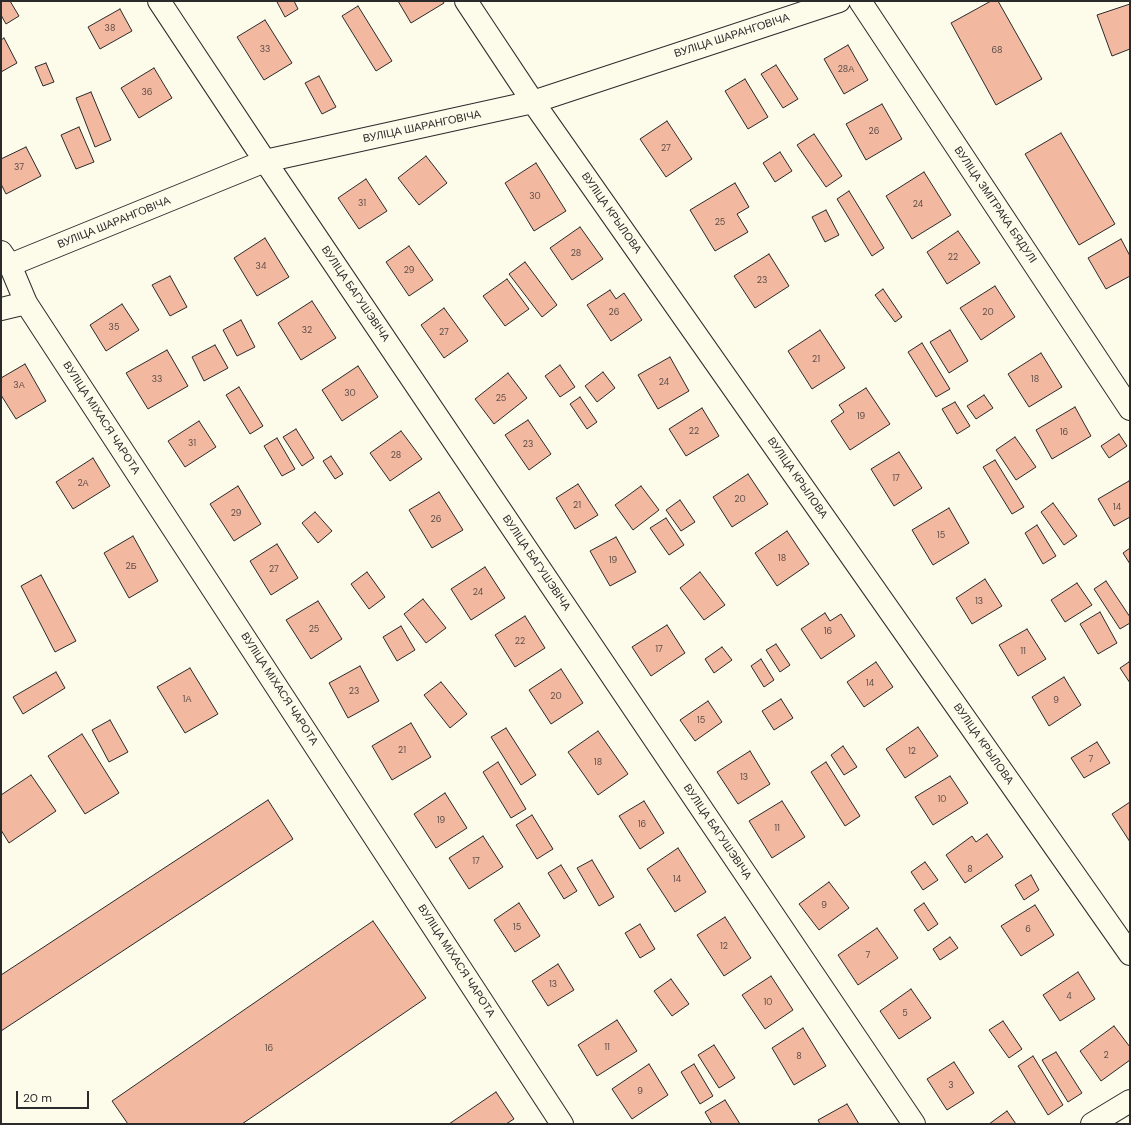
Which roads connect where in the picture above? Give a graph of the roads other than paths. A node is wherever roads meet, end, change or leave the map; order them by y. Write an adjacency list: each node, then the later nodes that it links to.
1 (160, 1): 6 (street, ВУЛІЦА БАГУШЭВІЧА)
2 (466, 1): 5 (street, ВУЛІЦА КРЫЛОВА)
3 (839, 1): 5 (street, ВУЛІЦА ШАРАНГОВІЧА)
4 (860, 1): 10 (street, ВУЛІЦА ЗМІТРАКА БЯДУЛІ)
5 (533, 102): 6 (street, ВУЛІЦА ШАРАНГОВІЧА); 11 (street, ВУЛІЦА КРЫЛОВА)
6 (265, 161): 7 (street, ВУЛІЦА ШАРАНГОВІЧА); 14 (street, ВУЛІЦА БАГУШЭВІЧА)
7 (6, 258): 8 (street, ВУЛІЦА МІХАСЯ ЧАРОТА)
8 (26, 303): 9 (street); 13 (street, ВУЛІЦА МІХАСЯ ЧАРОТА)
9 (1, 309)
10 (1130, 409)
11 (1130, 954)
12 (1130, 1101): 15 (street)
13 (562, 1124)
14 (914, 1124)
15 (1092, 1124)

